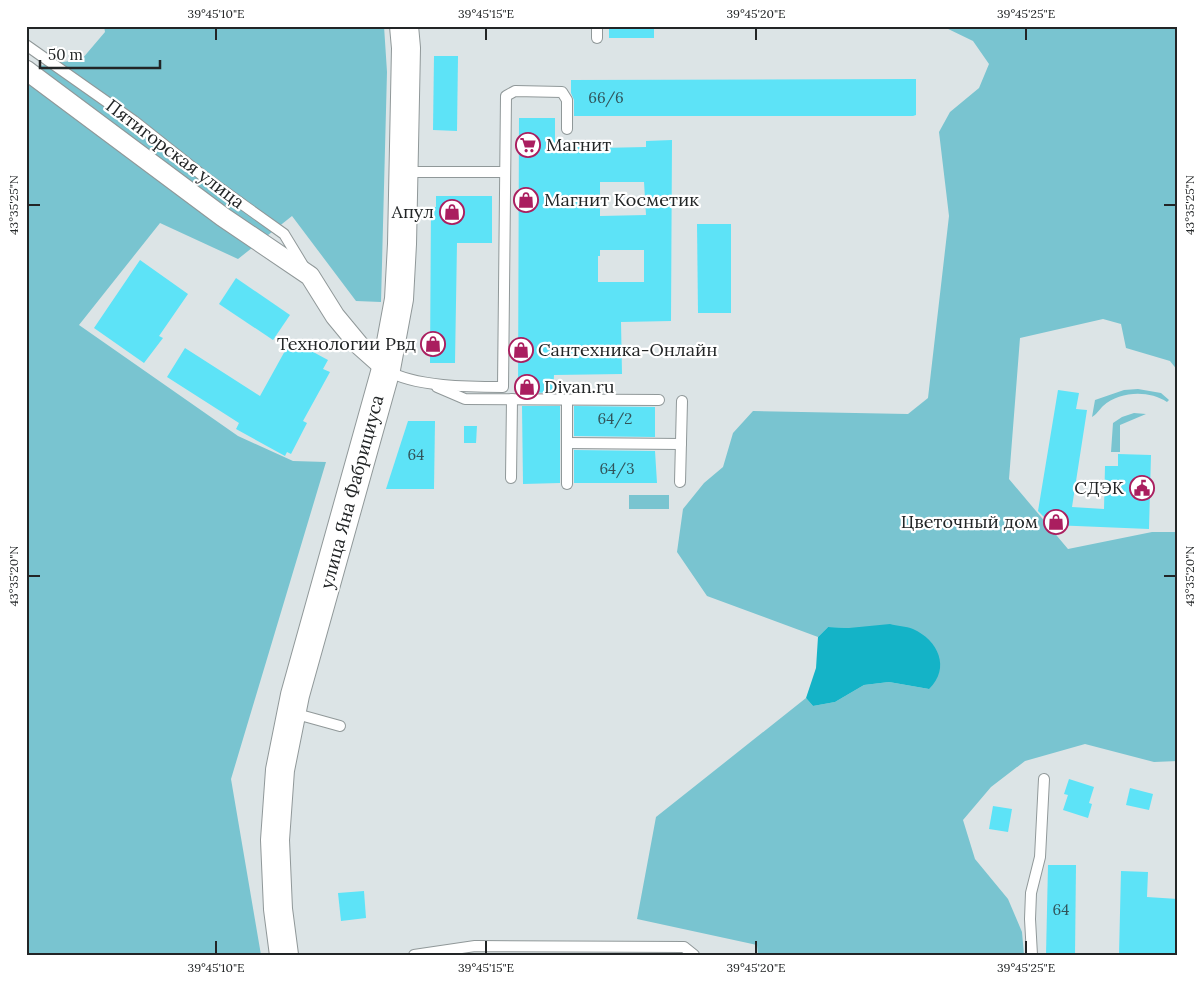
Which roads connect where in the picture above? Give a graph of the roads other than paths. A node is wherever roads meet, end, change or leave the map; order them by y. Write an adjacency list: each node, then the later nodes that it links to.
1 (404, 26): 7 (main road, улица Яна Фабрициуса)
2 (597, 26): 3 (lane)
3 (597, 38)
4 (26, 45): 9 (lane, Пятигорская улица)
5 (26, 70): 9 (street, Пятигорская улица)
6 (567, 129): 8 (lane)
7 (404, 172): 8 (lane); 10 (main road, улица Яна Фабрициуса)
8 (504, 172): 11 (lane)
9 (310, 276): 10 (street, Пятигорская улица)
10 (386, 369): 11 (lane); 21 (main road, улица Яна Фабрициуса)
11 (422, 381): 12 (lane)
12 (512, 399): 13 (lane); 18 (lane)
13 (567, 400): 14 (lane); 16 (lane)
14 (659, 400)
15 (682, 401): 17 (lane)
16 (567, 443): 17 (lane); 20 (lane)
17 (680, 444): 19 (lane)
18 (511, 478)
19 (680, 482)
20 (567, 484)
21 (292, 712): 22 (lane); 24 (main road, улица Яна Фабрициуса)
22 (340, 726)
23 (1044, 779): 27 (lane)
24 (284, 955)
25 (414, 955): 26 (lane)
26 (694, 955)
27 (1032, 955)

